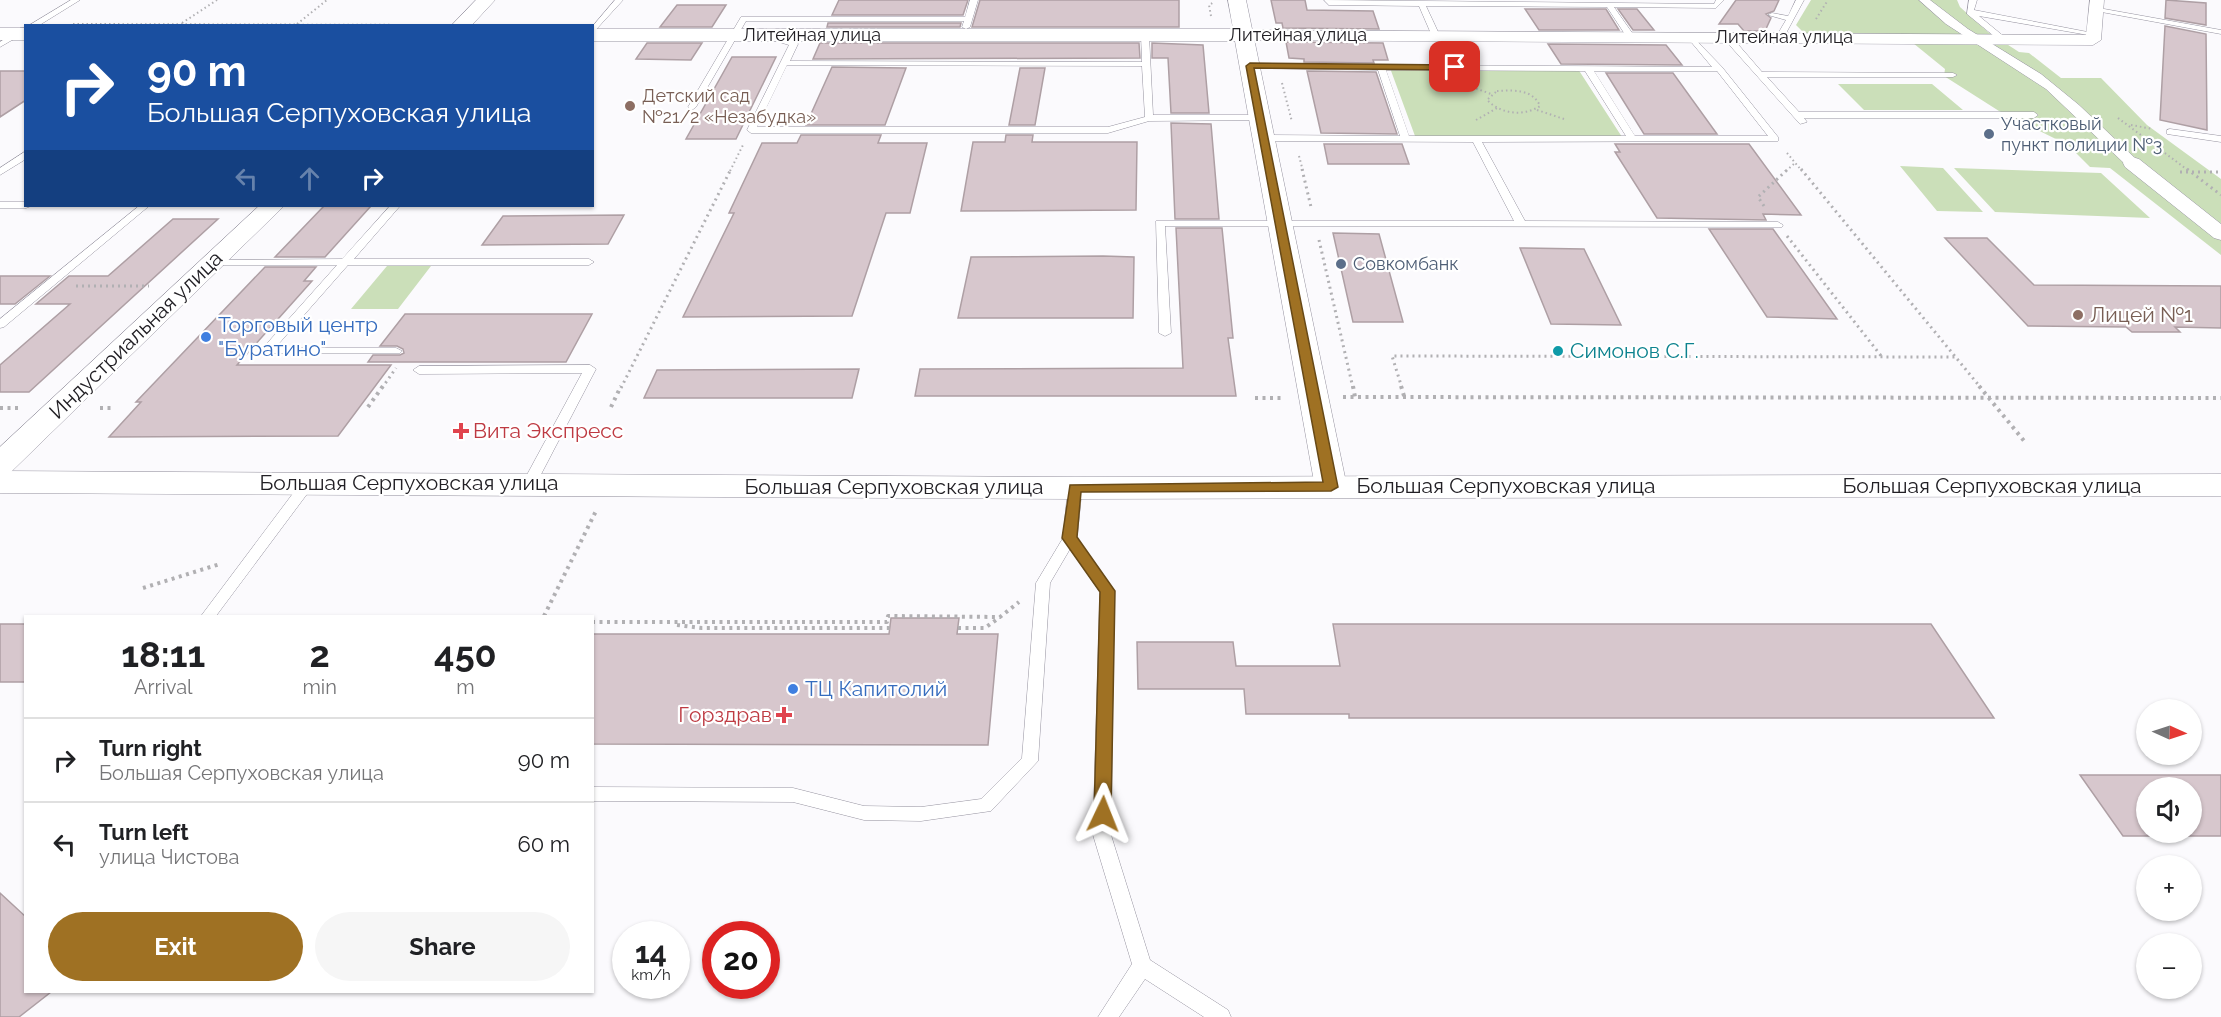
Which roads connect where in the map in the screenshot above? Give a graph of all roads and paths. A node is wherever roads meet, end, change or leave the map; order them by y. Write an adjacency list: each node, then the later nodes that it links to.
1 (75, 0): 20 (lane)
2 (217, 0): 21 (path)
3 (327, 0): 22 (path)
4 (486, 0): 23 (street)
5 (619, 0): 27 (lane)
6 (974, 0): 25 (lane)
7 (1216, 0): 24 (path)
8 (1237, 0): 34 (street)
9 (1328, 0): 13 (lane)
10 (1800, 0): 19 (lane)
11 (1924, 0): 40 (street)
12 (1973, 0): 17 (lane)
13 (1421, 2): 16 (lane); 35 (lane)
14 (2096, 2): 28 (lane); 30 (street)
15 (1720, 3): 16 (lane)
16 (1609, 5): 36 (lane)
17 (1970, 12): 30 (lane); 41 (lane)
18 (1772, 15): 19 (lane)
19 (1789, 18): 39 (lane)
20 (33, 24)
21 (181, 24): 22 (path)
22 (296, 24)
23 (461, 24)
24 (1212, 25)
25 (966, 27): 31 (lane); 32 (street, Литейная улица); 33 (street, Литейная улица)
26 (23, 30): 42 (lane)
27 (594, 31)
28 (2221, 32)
29 (594, 34): 31 (street, Литейная улица)
30 (2094, 34): 41 (street, Литейная улица)
31 (736, 35): 32 (street, Литейная улица); 53 (lane)
32 (767, 35): 43 (lane)
33 (1144, 35): 34 (street, Литейная улица); 44 (lane)
34 (1244, 35): 35 (street, Литейная улица); 45 (street)
35 (1436, 36): 36 (street, Литейная улица)
36 (1631, 37): 37 (street, Литейная улица)
37 (1691, 37): 38 (street, Литейная улица); 49 (lane)
38 (1727, 37): 39 (street, Литейная улица); 50 (lane)
39 (1780, 37): 40 (street, Литейная улица)
40 (1978, 39): 41 (street, Литейная улица); 69 (street)
41 (2002, 39)
42 (0, 45)
43 (784, 63): 44 (lane); 59 (lane)
44 (1146, 64): 56 (lane)
45 (1250, 66): 46 (lane); 58 (street)
46 (1278, 66): 47 (lane); 61 (path)
47 (1382, 67): 48 (lane); 62 (lane)
48 (1588, 69): 49 (lane); 64 (lane)
49 (1719, 69): 65 (lane)
50 (1760, 74): 51 (lane); 54 (lane)
51 (1953, 75)
52 (1489, 103): 52 (path)
53 (692, 107)
54 (1797, 115): 55 (lane); 57 (lane)
55 (2034, 116)
56 (1149, 118): 58 (lane); 59 (lane)
57 (1804, 123)
58 (1262, 128): 61 (lane); 76 (street)
59 (751, 130): 99 (path)
60 (2170, 132): 66 (lane)
61 (1296, 138): 62 (lane); 77 (path)
62 (1406, 138): 63 (lane)
63 (1476, 139): 64 (lane); 78 (lane)
64 (1632, 139): 65 (lane)
65 (1776, 139): 68 (path)
66 (2221, 139)
67 (24, 155): 70 (lane)
68 (1795, 163): 79 (path); 90 (path)
69 (2132, 163): 80 (street)
70 (0, 172)
71 (0, 205): 72 (lane)
72 (24, 205)
73 (143, 207): 84 (lane)
74 (271, 207): 81 (street, Индустриальная улица)
75 (393, 207): 82 (lane)
76 (1280, 223): 77 (lane); 87 (lane); 94 (street)
77 (1315, 223): 78 (lane); 95 (path)
78 (1521, 224): 79 (lane)
79 (1778, 225): 89 (path)
80 (2221, 234)
81 (213, 262): 82 (lane); 101 (street, Индустриальная улица)
82 (345, 262): 83 (lane); 88 (lane)
83 (589, 262)
84 (47, 286): 85 (path); 86 (lane)
85 (150, 286)
86 (0, 326)
87 (1165, 333)
88 (396, 351): 98 (path)
89 (1882, 357): 90 (path); 92 (path)
90 (1955, 357): 93 (path)
91 (419, 370): 104 (lane)
92 (1404, 396): 93 (path); 95 (path)
93 (1988, 396): 97 (path); 100 (path)
94 (1313, 397): 95 (path); 96 (path); 106 (street)
95 (1355, 397)
96 (1255, 398)
97 (2221, 398)
98 (368, 407)
99 (611, 407)
100 (2025, 442)
101 (0, 465)
102 (0, 482): 103 (street, Большая Серпуховская улица)
103 (308, 483): 104 (street, Большая Серпуховская улица); 110 (lane)
104 (529, 484): 107 (street, Большая Серпуховская улица)
105 (2221, 485): 106 (street, Большая Серпуховская улица)
106 (1331, 487): 107 (street, Большая Серпуховская улица)
107 (1075, 488): 109 (lane)
108 (598, 508): 114 (path)
109 (1070, 538): 111 (lane); 121 (lane)
110 (255, 553): 112 (path); 113 (lane)
111 (1043, 584): 115 (path); 120 (lane)
112 (143, 588)
113 (209, 615)
114 (544, 615)
115 (1000, 616): 117 (path); 119 (path)
116 (594, 622): 117 (path)
117 (662, 622): 118 (path)
118 (890, 628)
119 (958, 628)
120 (594, 794)
121 (1142, 966): 122 (lane); 123 (lane)
122 (1108, 1017)
123 (1221, 1017)

